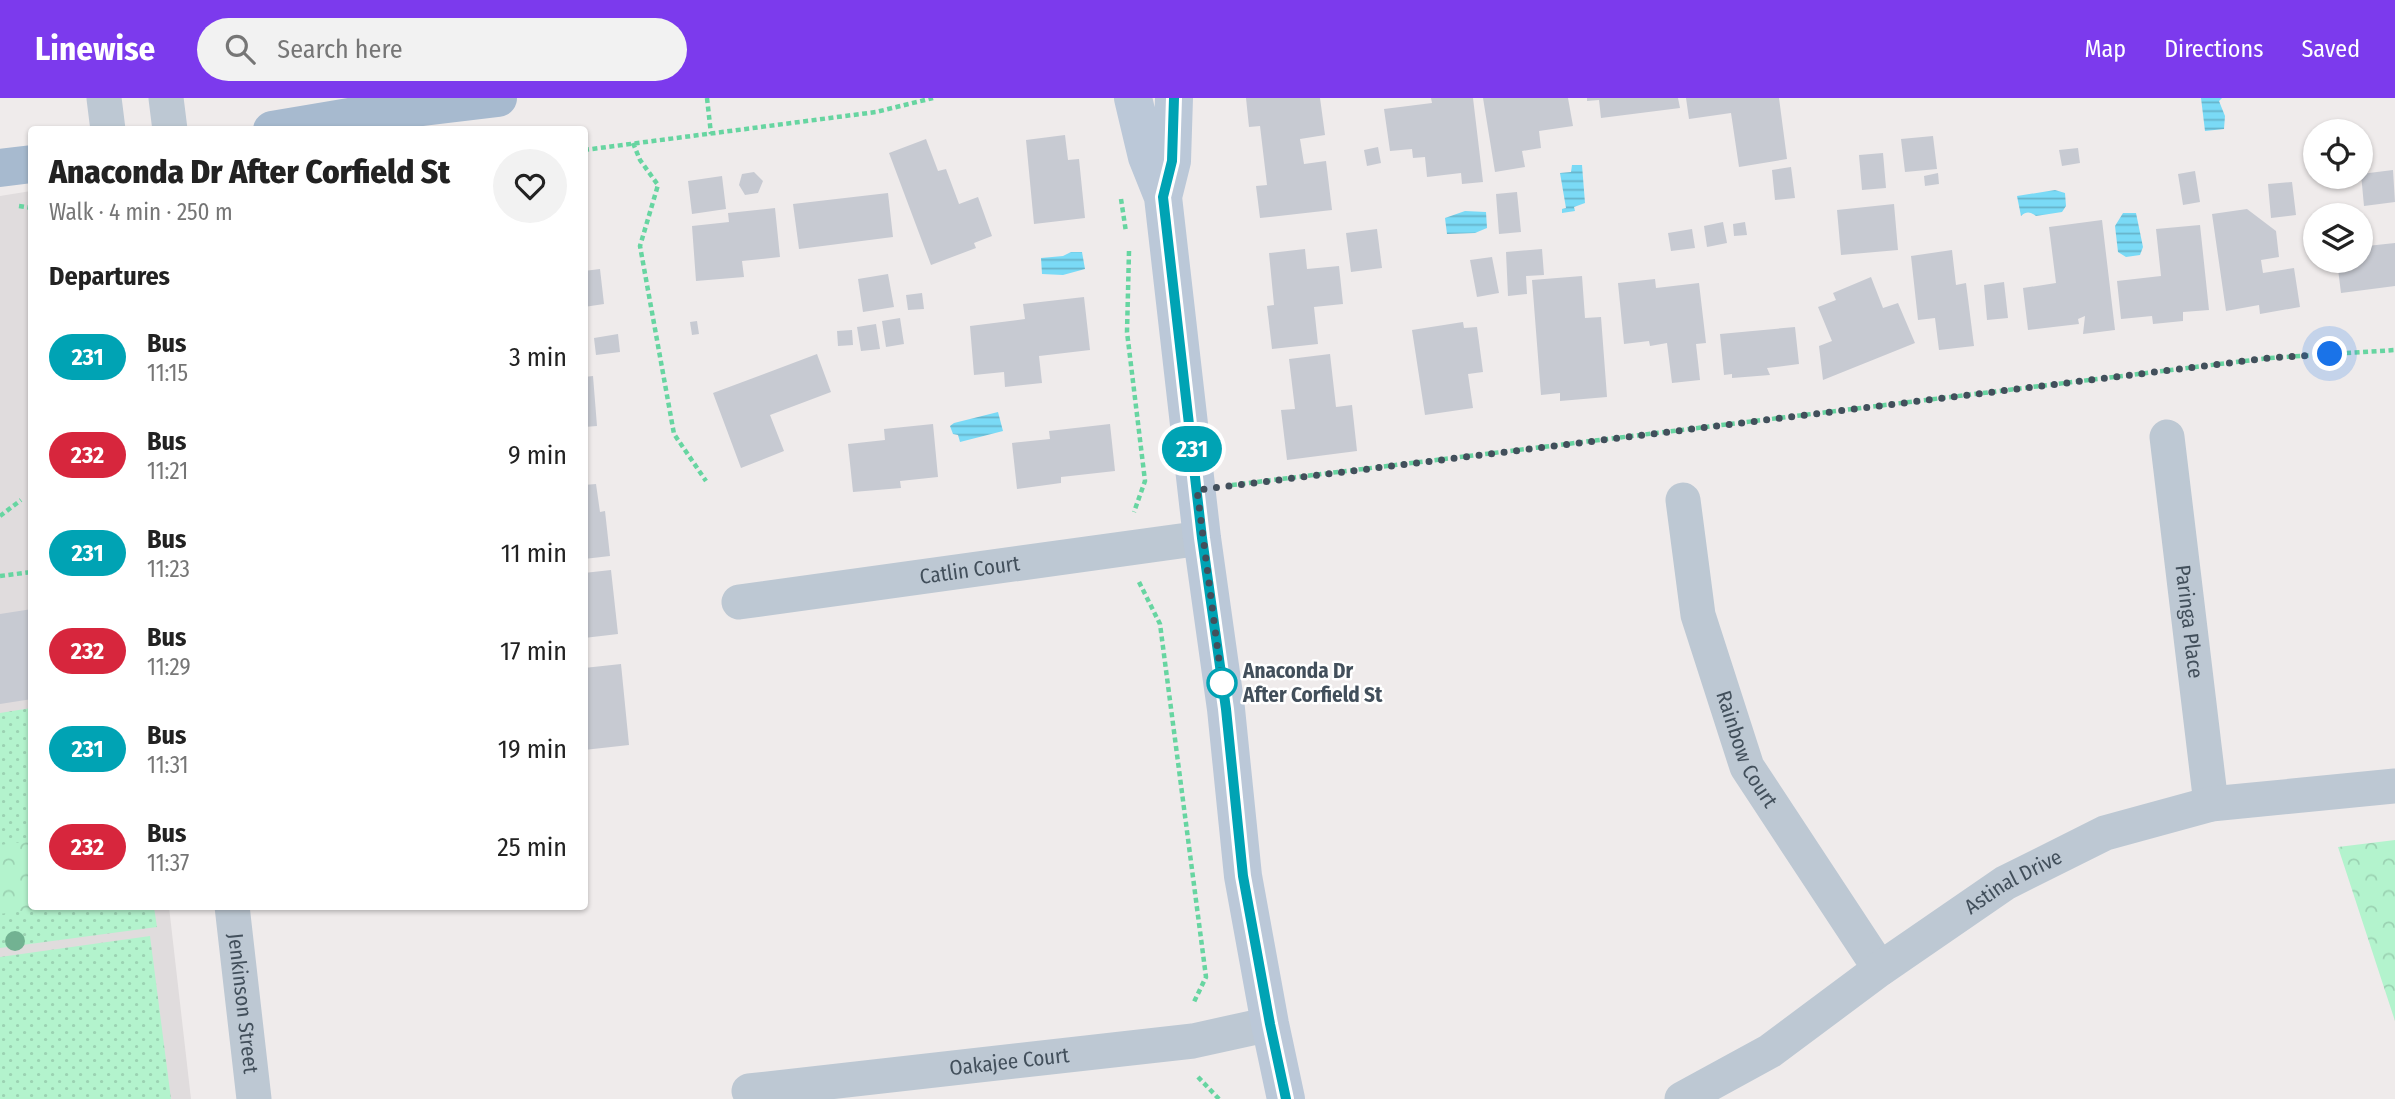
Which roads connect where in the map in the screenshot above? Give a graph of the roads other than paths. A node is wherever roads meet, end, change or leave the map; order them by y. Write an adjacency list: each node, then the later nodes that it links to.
1 (104, 98): 6 (street)
2 (166, 98): 7 (street)
3 (498, 98): 8 (main road)
4 (1133, 98): 11 (main road)
5 (1174, 98): 11 (main road)
6 (108, 126)
7 (170, 126)
8 (296, 126)
9 (28, 164): 10 (main road)
10 (0, 168)
11 (1163, 197): 14 (main road)
12 (2167, 437): 17 (street, Paringa Place)
13 (1683, 500): 19 (street, Rainbow Court)
14 (1202, 538): 15 (street, Catlin Court); 20 (main road)
15 (739, 602)
16 (2395, 786): 17 (street, Astinal Drive)
17 (2211, 804): 19 (street, Astinal Drive)
18 (232, 910): 22 (street, Jenkinson Street)
19 (1880, 969): 24 (street, Astinal Drive)
20 (1270, 1024): 21 (street, Oakajee Court); 23 (main road)
21 (749, 1091)
22 (254, 1099)
23 (1286, 1099)
24 (1682, 1099)

